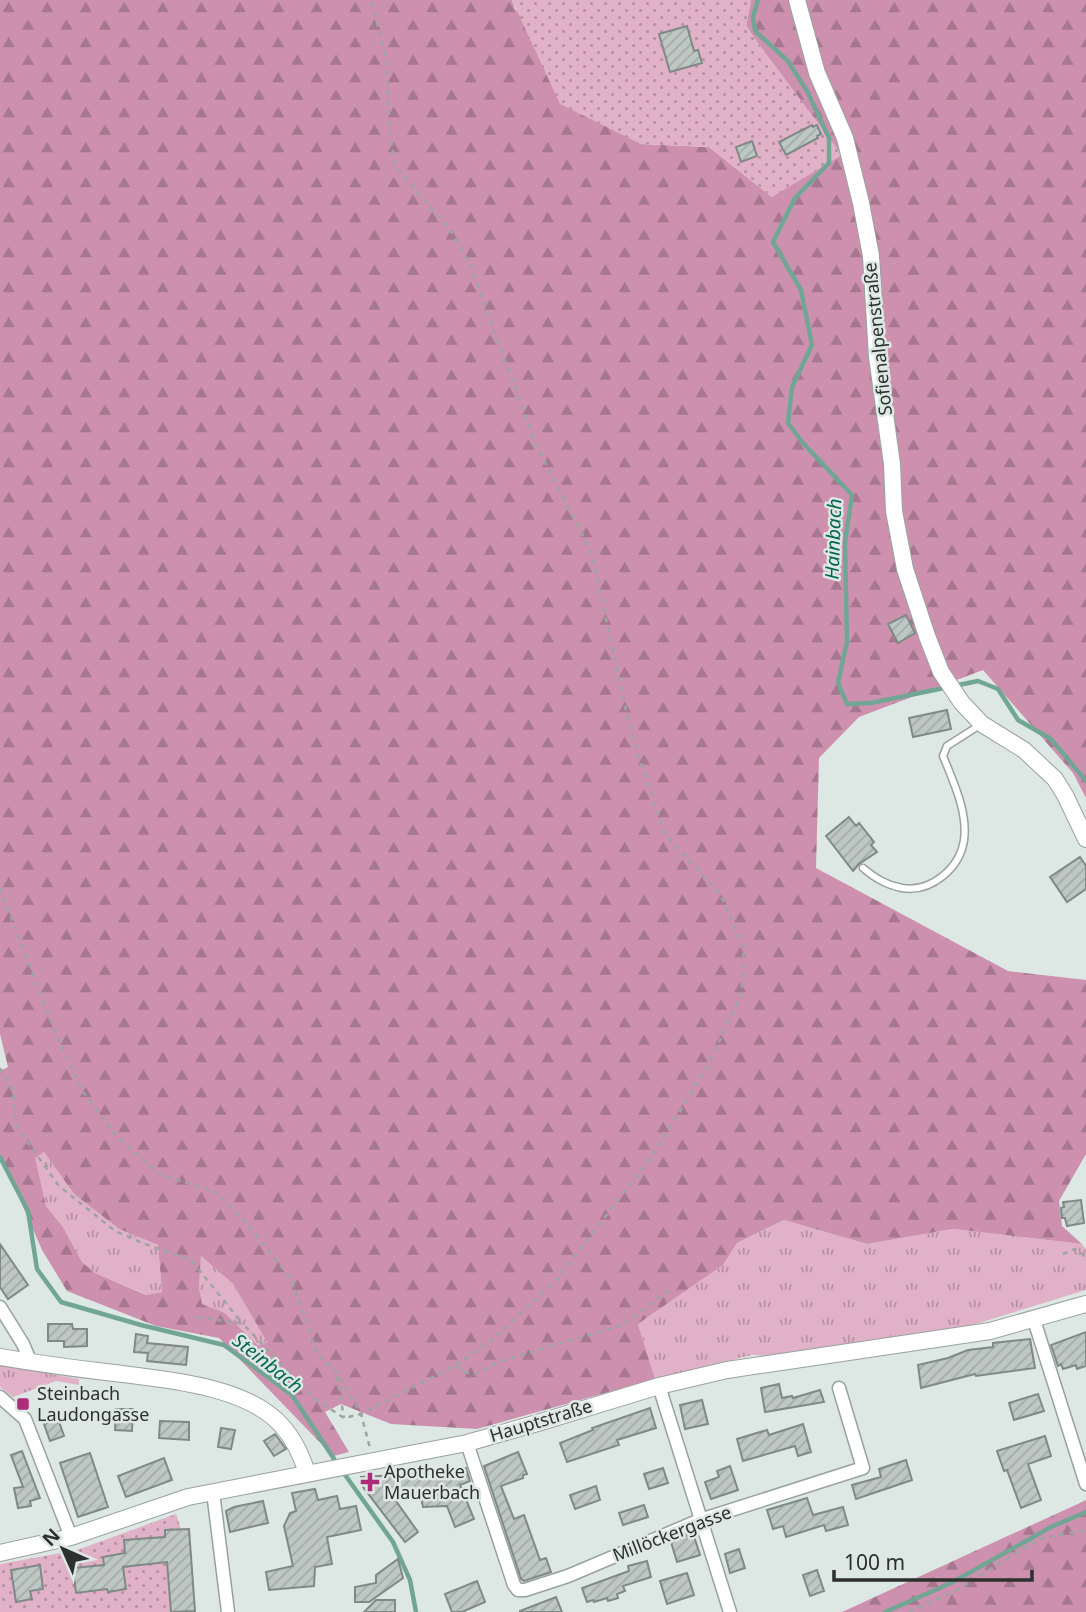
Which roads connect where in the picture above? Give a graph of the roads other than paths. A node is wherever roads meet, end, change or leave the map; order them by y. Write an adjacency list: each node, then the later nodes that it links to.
1 (797, 0): 2 (street, Sofienalpenstraße)
2 (982, 724): 3 (street); 4 (lane)
3 (1086, 839)
4 (863, 869)
5 (1086, 1304): 7 (street, Hauptstraße)
6 (0, 1307): 9 (street)
7 (1034, 1320): 10 (street, Hauptstraße); 15 (street)
8 (0, 1357): 9 (street)
9 (31, 1363): 14 (street)
10 (659, 1386): 13 (street, Hauptstraße); 17 (street)
11 (839, 1388): 17 (street, Millöckergasse)
12 (0, 1396): 18 (street)
13 (467, 1443): 14 (street, Hauptstraße); 17 (street, Millöckergasse)
14 (307, 1473): 16 (street, Hauptstraße)
15 (1086, 1483)
16 (213, 1492): 18 (street, Hauptstraße); 20 (street)
17 (700, 1520): 21 (street)
18 (71, 1537): 19 (street, Hauptstraße)
19 (0, 1553)
20 (228, 1612)
21 (730, 1612)

